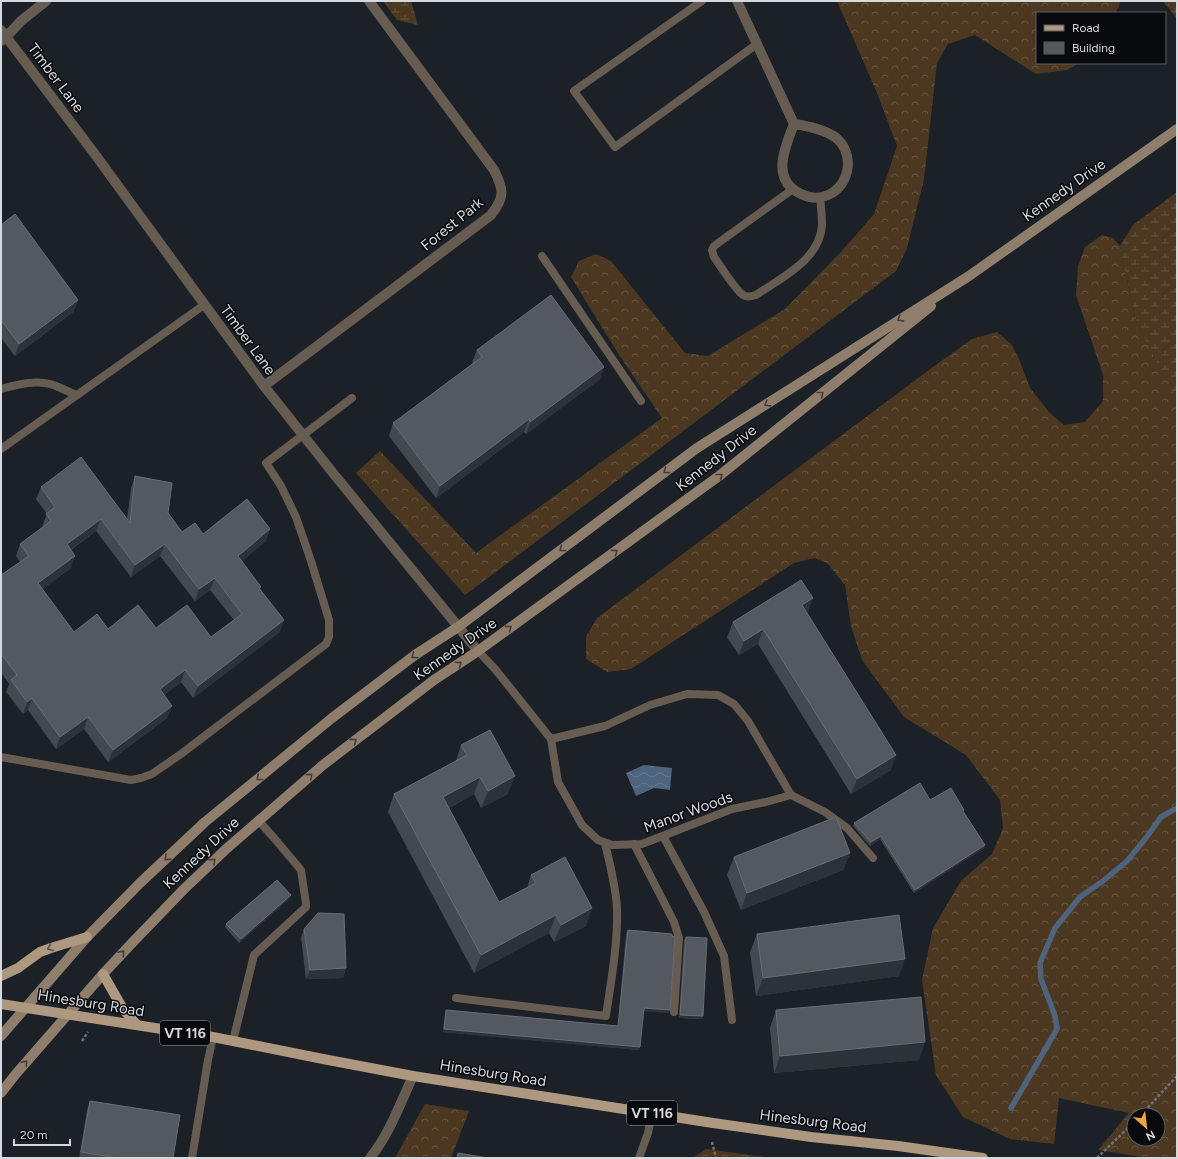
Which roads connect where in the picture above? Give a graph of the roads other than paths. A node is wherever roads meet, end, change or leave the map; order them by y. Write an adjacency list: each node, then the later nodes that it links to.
1 (46, 1): 5 (street)
2 (369, 1): 14 (street, Forest Park)
3 (702, 1): 6 (lane)
4 (737, 1): 6 (street)
5 (3, 36): 13 (street, Timber Lane)
6 (757, 44): 7 (street)
7 (794, 124): 9 (street); 10 (street)
8 (1177, 129): 12 (main road, Kennedy Drive)
9 (793, 189): 10 (street); 10 (lane)
10 (820, 197)
11 (542, 256): 18 (lane)
12 (969, 276): 21 (main road, Kennedy Drive, one-way to 21); 22 (main road, Kennedy Drive, one-way to 12)
13 (204, 305): 14 (street, Timber Lane); 16 (lane)
14 (264, 386): 19 (street, Timber Lane)
15 (1, 388): 16 (lane)
16 (76, 395): 20 (lane)
17 (352, 398): 19 (lane)
18 (641, 401)
19 (303, 435): 21 (street, Timber Lane); 24 (lane)
20 (1, 449)
21 (458, 627): 22 (street, Timber Lane); 31 (main road, Kennedy Drive, one-way to 31)
22 (478, 651): 23 (lane); 26 (main road, Kennedy Drive, one-way to 22)
23 (551, 739): 25 (lane); 28 (lane)
24 (1, 757)
25 (791, 795): 27 (lane, Manor Woods); 30 (lane)
26 (258, 820): 32 (main road, Kennedy Drive, one-way to 26); 43 (lane)
27 (663, 836): 29 (lane, Manor Woods); 39 (lane)
28 (605, 843): 29 (lane, Manor Woods); 34 (lane)
29 (634, 844): 37 (lane)
30 (873, 858)
31 (88, 937): 33 (main road, one-way to 33); 36 (main road, Kennedy Drive)
32 (103, 974): 38 (main road, Kennedy Drive); 40 (main road)
33 (1, 976)
34 (456, 998)
35 (1, 1004): 36 (main road, Hinesburg Road / VT 116)
36 (25, 1008): 38 (main road, Hinesburg Road / VT 116); 41 (main road, Kennedy Drive)
37 (674, 1012)
38 (68, 1014): 40 (main road, Hinesburg Road / VT 116); 45 (main road, Kennedy Drive, one-way to 38)
39 (732, 1020)
40 (137, 1025): 42 (main road, Hinesburg Road / VT 116)
41 (1, 1036)
42 (213, 1037): 43 (main road, Hinesburg Road / VT 116); 47 (lane)
43 (233, 1041): 44 (main road, Hinesburg Road / VT 116)
44 (413, 1076): 46 (main road, Hinesburg Road / VT 116); 48 (street)
45 (1, 1093)
46 (652, 1113): 49 (lane); 50 (main road, Hinesburg Road / VT 116)
47 (192, 1158)
48 (370, 1158)
49 (639, 1158)
50 (983, 1158)

